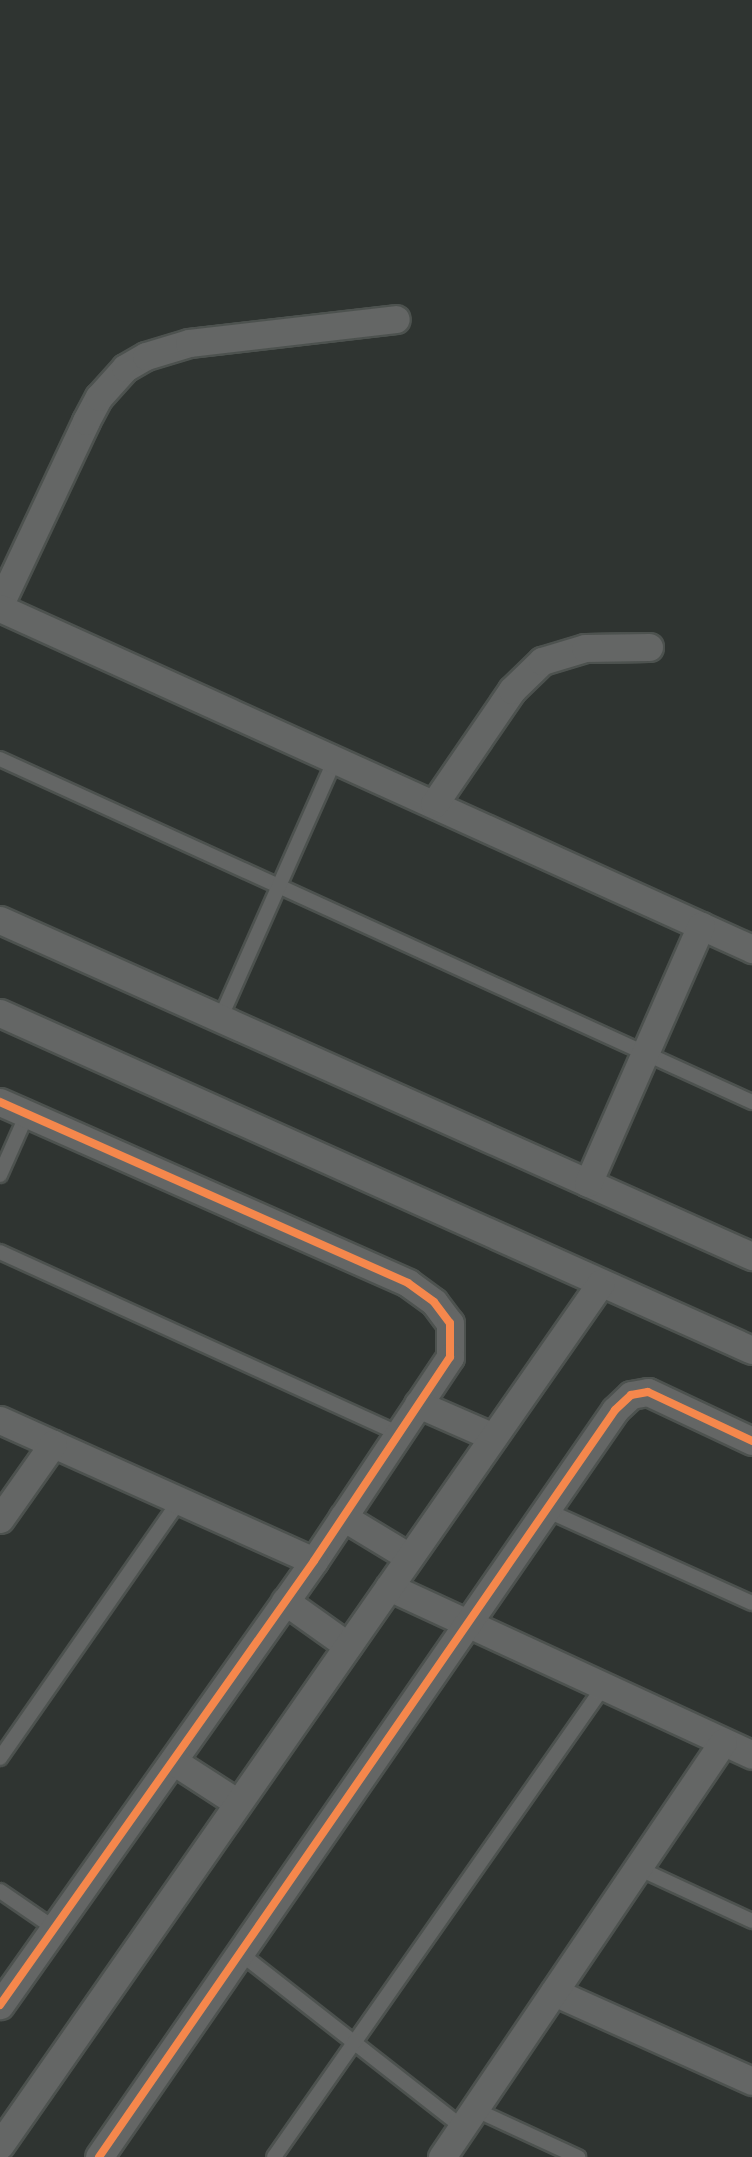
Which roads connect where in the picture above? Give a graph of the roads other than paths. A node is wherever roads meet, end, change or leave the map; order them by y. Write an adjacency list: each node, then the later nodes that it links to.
1 (396, 319): 2 (street)
2 (0, 606): 5 (street)
3 (649, 647): 6 (street)
4 (0, 759): 7 (lane)
5 (335, 759): 6 (street); 7 (lane)
6 (434, 804): 9 (street)
7 (279, 886): 12 (lane); 13 (lane)
8 (0, 920): 12 (street)
9 (701, 926): 10 (street); 13 (street)
10 (751, 947)
11 (0, 1013): 21 (street)
12 (220, 1019): 18 (street)
13 (645, 1053): 15 (lane); 18 (street)
14 (0, 1102): 16 (street)
15 (752, 1102)
16 (27, 1114): 17 (lane); 23 (street)
17 (0, 1174)
18 (588, 1183): 20 (street)
19 (0, 1252): 25 (lane)
20 (752, 1256)
21 (602, 1283): 22 (street); 26 (street)
22 (752, 1350)
23 (418, 1404): 25 (street); 26 (street)
24 (0, 1420): 28 (street)
25 (399, 1434): 31 (street)
26 (493, 1437): 33 (street)
27 (752, 1441): 30 (street)
28 (53, 1444): 29 (street); 32 (street)
29 (179, 1501): 34 (street); 43 (lane)
30 (546, 1510): 37 (lane); 38 (street)
31 (343, 1516): 33 (street); 34 (street)
32 (0, 1519)
33 (409, 1557): 35 (street)
34 (314, 1561): 36 (street)
35 (389, 1587): 38 (street); 39 (street)
36 (285, 1601): 39 (street); 44 (street)
37 (752, 1603)
38 (468, 1623): 40 (street); 50 (street)
39 (348, 1646): 45 (street)
40 (604, 1686): 41 (street); 53 (lane)
41 (723, 1742): 42 (street); 46 (street)
42 (752, 1755)
43 (0, 1758)
44 (172, 1761): 45 (street); 49 (street)
45 (238, 1803): 56 (street)
46 (638, 1868): 48 (lane); 51 (street)
47 (0, 1891): 49 (lane)
48 (752, 1921)
49 (54, 1929): 52 (street)
50 (240, 1953): 53 (lane); 57 (street)
51 (554, 1992): 54 (street); 55 (street)
52 (0, 2005)
53 (354, 2042): 55 (lane); 58 (lane)
54 (752, 2082)
55 (468, 2118): 59 (street); 60 (lane)
56 (0, 2145)
57 (99, 2157)
58 (274, 2157)
59 (442, 2157)
60 (578, 2157)

